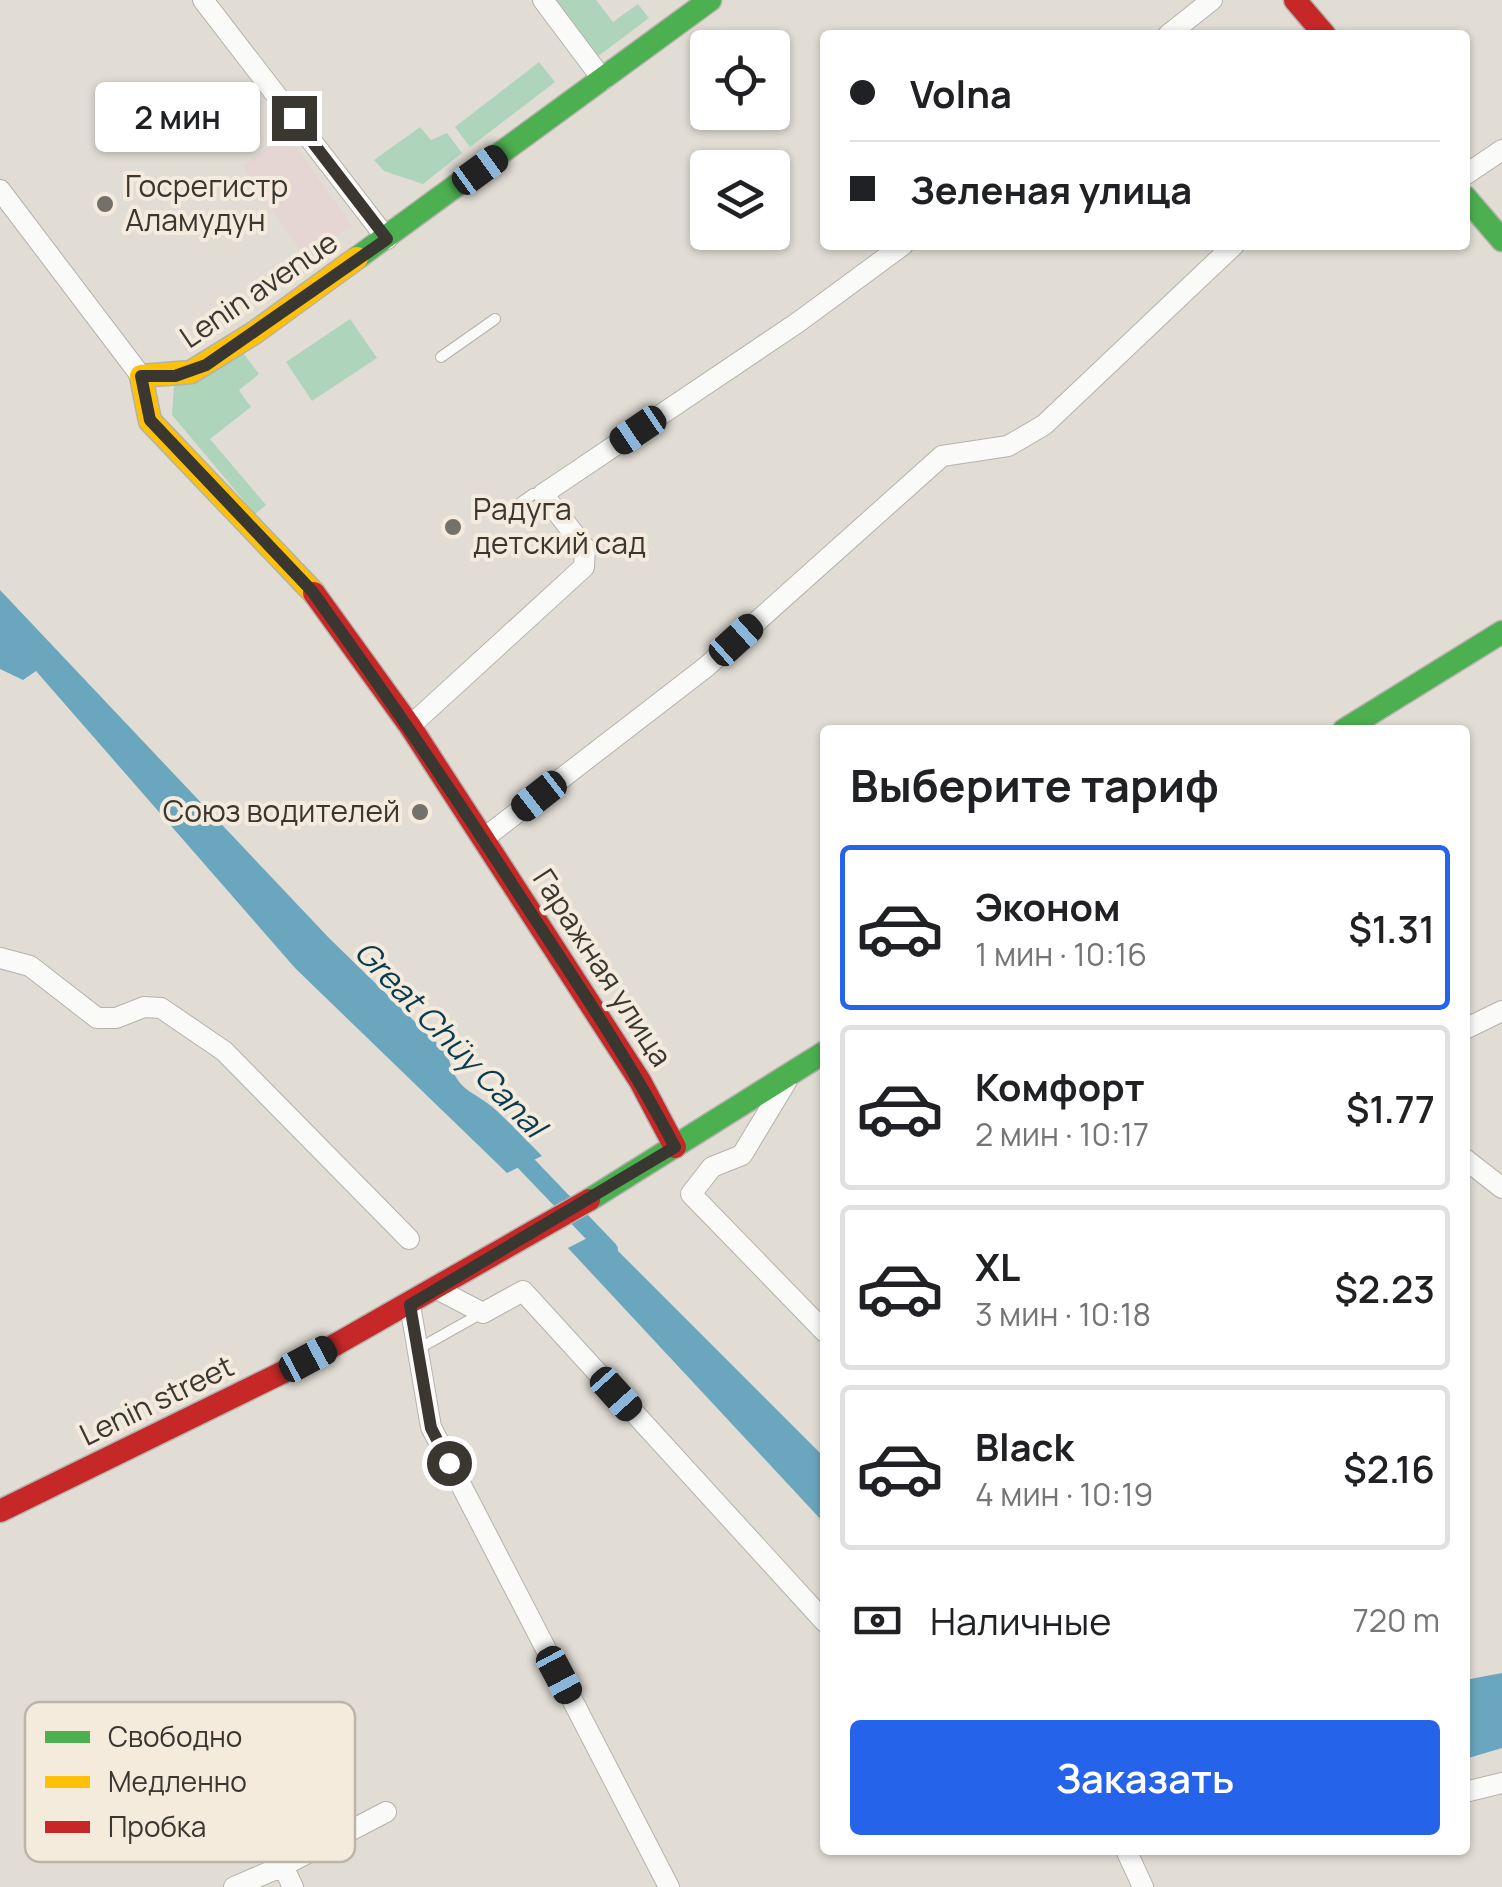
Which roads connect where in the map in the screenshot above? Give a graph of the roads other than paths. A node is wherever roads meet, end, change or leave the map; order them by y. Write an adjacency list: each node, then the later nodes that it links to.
1 (202, 0): 13 (street)
2 (542, 0): 8 (street)
3 (710, 0): 8 (street, Lenin avenue)
4 (1212, 0): 6 (street)
5 (1294, 0): 7 (street)
6 (1174, 30)
7 (1321, 30)
8 (603, 80): 13 (street, Lenin avenue)
9 (1502, 150): 10 (street)
10 (1470, 172)
11 (0, 190): 19 (street)
12 (1470, 203): 14 (street)
13 (387, 239): 19 (street, Lenin avenue)
14 (1502, 240)
15 (896, 250): 20 (street)
16 (1229, 250): 25 (street)
17 (496, 319): 18 (lane)
18 (442, 357)
19 (141, 376): 24 (street, Гаражная улица)
20 (543, 494): 21 (lane); 24 (street)
21 (506, 513)
22 (1502, 632): 23 (street)
23 (1352, 725)
24 (410, 726): 25 (street, Гаражная улица)
25 (483, 839): 31 (street, Гаражная улица)
26 (0, 958): 34 (street)
27 (1502, 1011): 28 (street)
28 (1470, 1027)
29 (820, 1055): 30 (street, Lenin street)
30 (792, 1072): 31 (street, Lenin street); 38 (street)
31 (675, 1147): 35 (street, Lenin street)
32 (1470, 1163): 33 (street)
33 (1502, 1188)
34 (410, 1239)
35 (437, 1289): 36 (street, Lenin street); 37 (street)
36 (410, 1305): 39 (street); 40 (street, Lenin street)
37 (483, 1313): 39 (lane); 41 (street)
38 (820, 1327)
39 (418, 1350): 51 (street)
40 (0, 1510)
41 (820, 1617)
42 (1502, 1782): 43 (street)
43 (1470, 1791)
44 (386, 1812): 45 (street)
45 (355, 1828)
46 (1128, 1855): 52 (street)
47 (292, 1862): 48 (street)
48 (284, 1866): 49 (street); 50 (street)
49 (234, 1887)
50 (293, 1887)
51 (670, 1887)
52 (1143, 1887)

